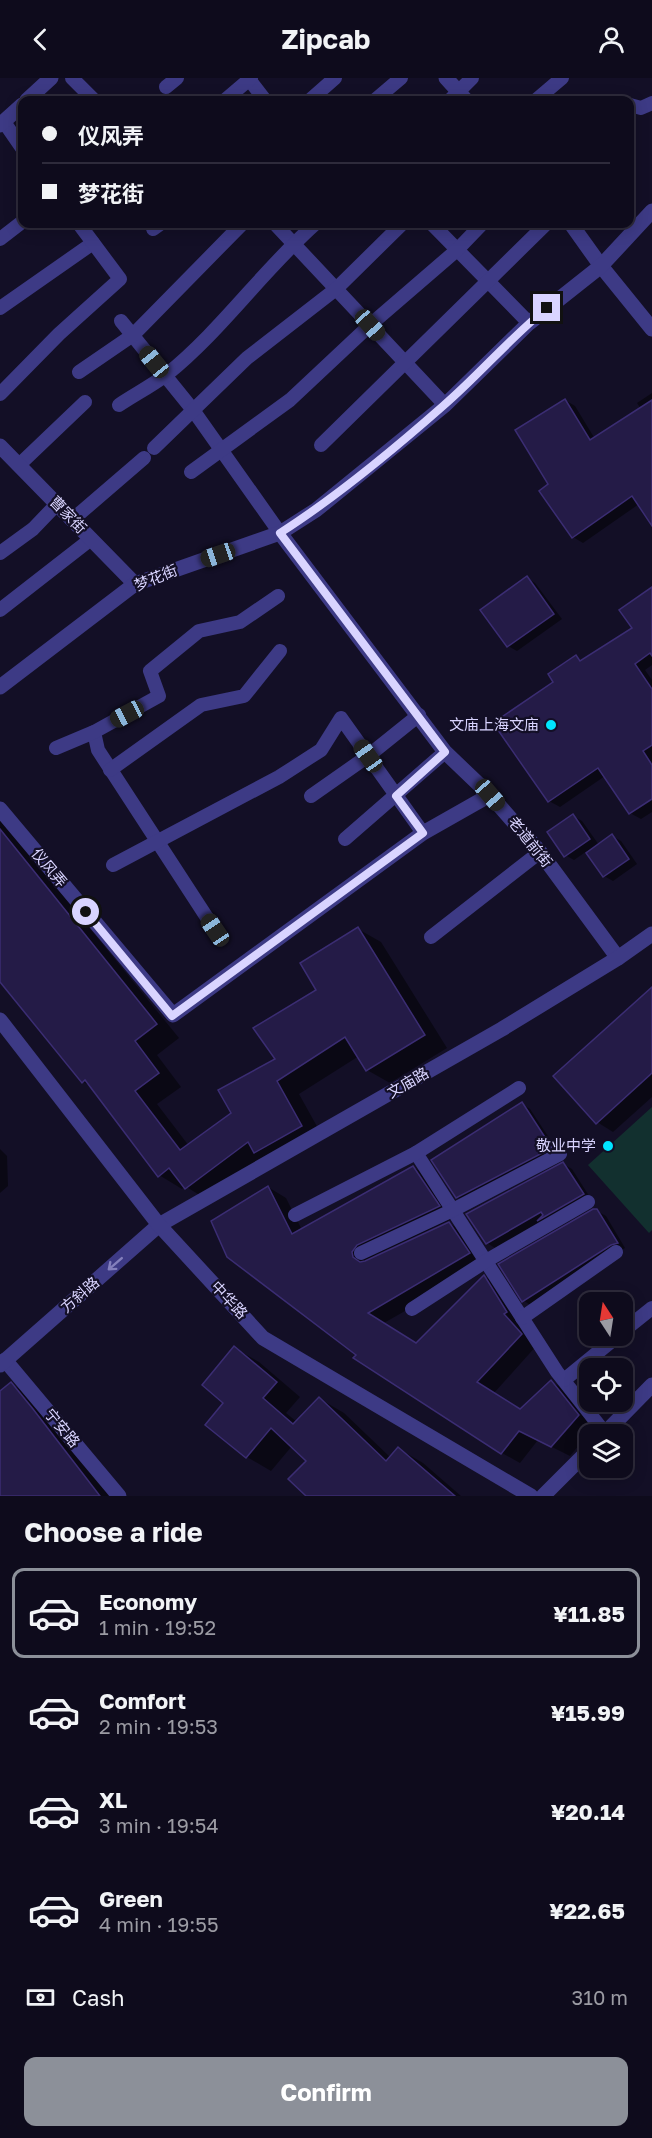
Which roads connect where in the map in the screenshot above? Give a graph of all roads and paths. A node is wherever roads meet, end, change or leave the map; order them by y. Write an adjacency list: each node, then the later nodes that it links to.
1 (51, 78): 11 (street)
2 (72, 78): 12 (lane)
3 (177, 78): 10 (lane)
4 (335, 78): 15 (lane)
5 (401, 78): 16 (lane)
6 (446, 78): 17 (street)
7 (472, 78): 18 (lane)
8 (561, 78): 19 (lane)
9 (249, 79): 13 (lane); 14 (lane)
10 (166, 87)
11 (31, 96)
12 (90, 96)
13 (230, 96)
14 (262, 96)
15 (315, 96)
16 (380, 96)
17 (457, 96)
18 (459, 96)
19 (541, 96)
20 (652, 103): 21 (lane)
21 (634, 106)
22 (18, 109): 23 (street)
23 (2, 124): 24 (lane)
24 (18, 143)
25 (652, 211): 40 (street, 梦花街)
26 (18, 225): 36 (lane)
27 (82, 228): 37 (lane)
28 (238, 228): 48 (lane)
29 (279, 228): 38 (lane)
30 (310, 228): 38 (lane)
31 (398, 228): 42 (lane)
32 (436, 228): 39 (lane)
33 (478, 228): 39 (lane)
34 (542, 228): 41 (lane)
35 (574, 228): 40 (street)
36 (0, 239)
37 (93, 243): 43 (lane); 52 (lane)
38 (293, 243): 42 (lane); 51 (lane)
39 (458, 250): 41 (lane); 47 (lane)
40 (601, 266): 45 (street, 梦花街); 46 (street)
41 (488, 281): 45 (lane); 49 (lane)
42 (336, 289): 47 (lane); 56 (lane)
43 (0, 308)
44 (121, 321): 48 (lane)
45 (529, 323): 55 (street, 梦花街)
46 (650, 323)
47 (370, 325): 49 (lane); 59 (lane)
48 (133, 335): 50 (lane); 51 (lane)
49 (403, 361): 55 (lane); 57 (lane)
50 (79, 372)
51 (165, 375): 54 (lane); 56 (lane)
52 (0, 394)
53 (85, 402): 60 (lane)
54 (119, 405)
55 (445, 405): 64 (street, 梦花街)
56 (193, 410): 59 (lane); 63 (lane)
57 (321, 445)
58 (0, 446): 60 (street, 曹家街)
59 (221, 450): 61 (lane); 64 (lane)
60 (19, 465): 62 (street, 曹家街)
61 (191, 472)
62 (57, 504): 63 (street, 曹家街); 66 (lane)
63 (72, 520): 65 (street, 曹家街)
64 (280, 533): 67 (street, 梦花街); 72 (street, 老道前街)
65 (91, 539): 67 (street, 曹家街); 69 (lane)
66 (0, 553)
67 (135, 584): 71 (street, 梦花街)
68 (278, 596): 73 (lane)
69 (0, 609)
70 (280, 651): 77 (lane)
71 (0, 687)
72 (419, 715): 75 (street, 老道前街); 76 (lane)
73 (94, 732): 74 (lane); 77 (lane)
74 (56, 748)
75 (445, 752): 78 (street, 老道前街); 80 (lane)
76 (368, 756): 79 (lane); 80 (lane); 84 (lane)
77 (111, 770): 84 (lane)
78 (490, 795): 82 (street, 仪风弄); 85 (street, 老道前街)
79 (310, 796)
80 (396, 796): 82 (lane); 83 (lane)
81 (0, 810): 82 (street, 仪风弄)
82 (423, 833)
83 (345, 839)
84 (156, 842): 86 (lane); 87 (lane)
85 (540, 852): 89 (lane); 90 (street, 老道前街)
86 (113, 865)
87 (215, 930)
88 (652, 934): 90 (street, 文庙路)
89 (431, 936)
90 (618, 958): 98 (street, 文庙路)
91 (0, 1020): 98 (street, 中华路)
92 (519, 1088): 93 (lane)
93 (416, 1153): 96 (lane); 97 (lane)
94 (560, 1154): 96 (lane)
95 (588, 1202): 101 (lane)
96 (453, 1210): 100 (lane); 101 (lane)
97 (295, 1215)
98 (159, 1225): 107 (street, 方斜路, one-way to 107); 114 (street, 中华路)
99 (616, 1252): 104 (lane)
100 (361, 1253)
101 (486, 1261): 103 (lane); 104 (lane)
102 (652, 1308): 105 (lane)
103 (412, 1309)
104 (522, 1318): 108 (lane)
105 (633, 1324)
106 (606, 1346): 108 (lane)
107 (3, 1362): 113 (street, 宁安路)
108 (564, 1380): 110 (lane)
109 (652, 1385): 111 (street)
110 (598, 1424)
111 (614, 1424)
112 (579, 1460): 115 (street)
113 (119, 1496)
114 (531, 1496)
115 (543, 1496)

